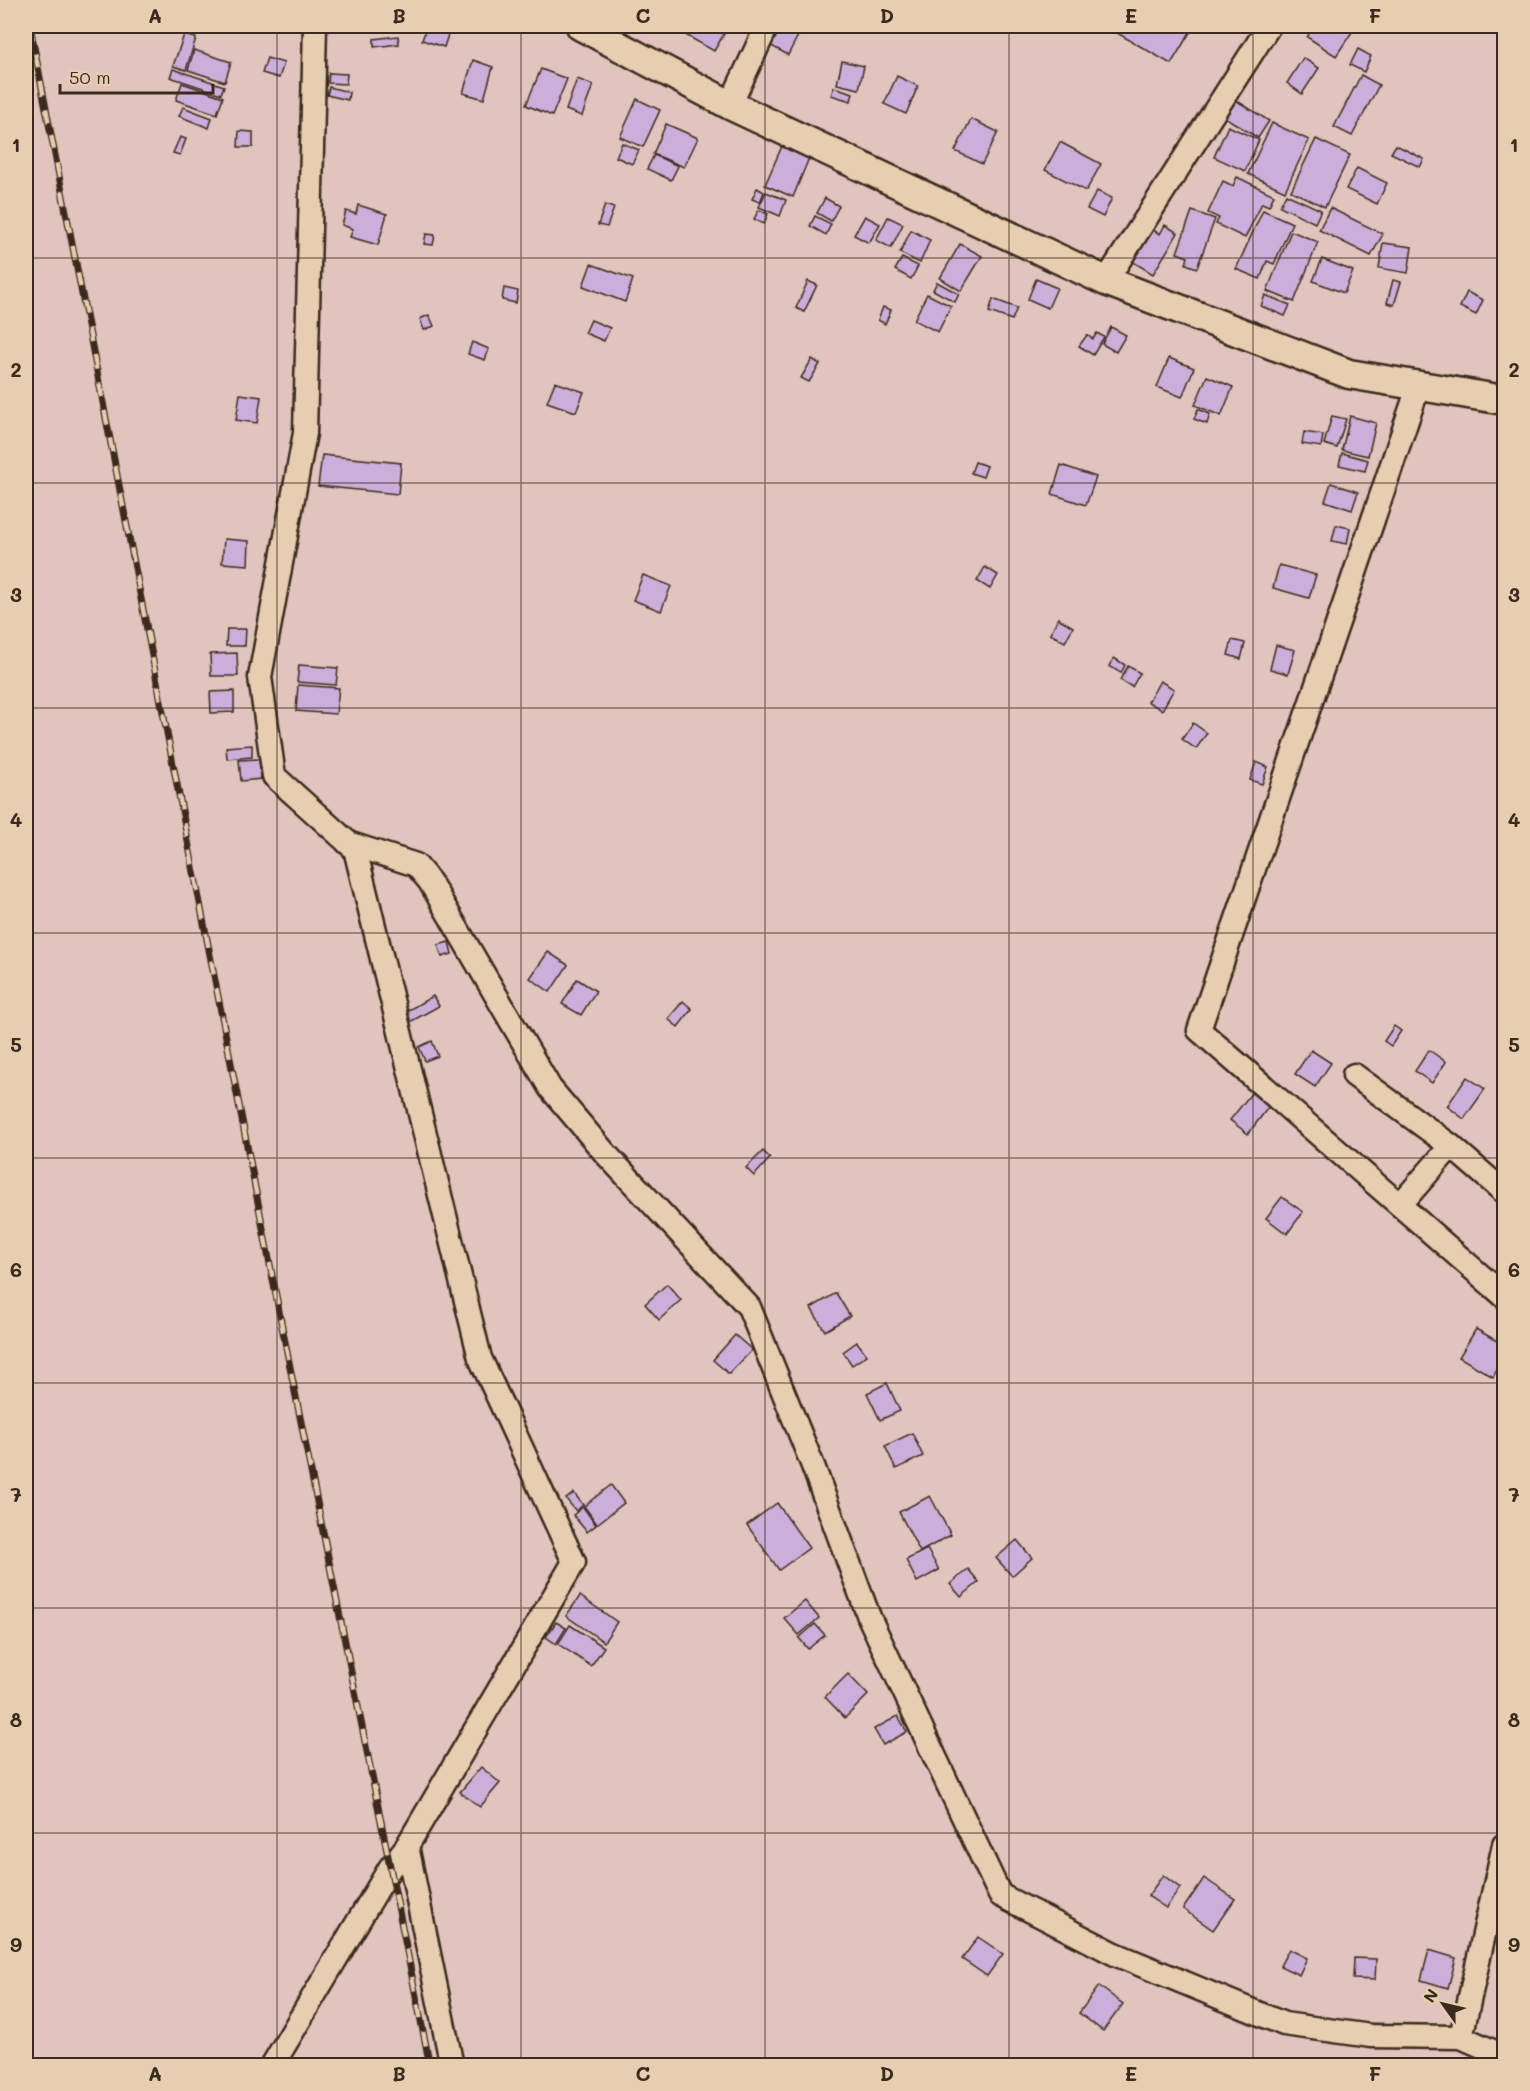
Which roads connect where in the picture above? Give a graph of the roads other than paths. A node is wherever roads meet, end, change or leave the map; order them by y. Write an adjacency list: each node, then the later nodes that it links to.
1 (315, 26): 9 (street)
2 (581, 26): 5 (main road)
3 (767, 26): 5 (street)
4 (1269, 26): 6 (street)
5 (730, 105): 6 (main road)
6 (1106, 281): 7 (main road)
7 (1419, 385): 8 (main road); 13 (street)
8 (1504, 400)
9 (348, 843): 15 (street); 17 (street)
10 (1354, 1075): 11 (street)
11 (1451, 1146): 12 (street); 13 (street)
12 (1504, 1192)
13 (1400, 1205): 14 (street)
14 (1504, 1296)
15 (407, 1845): 19 (street); 20 (street)
16 (1504, 1845): 17 (street)
17 (1461, 2037): 18 (street)
18 (1504, 2056)
19 (272, 2066)
20 (452, 2066)

